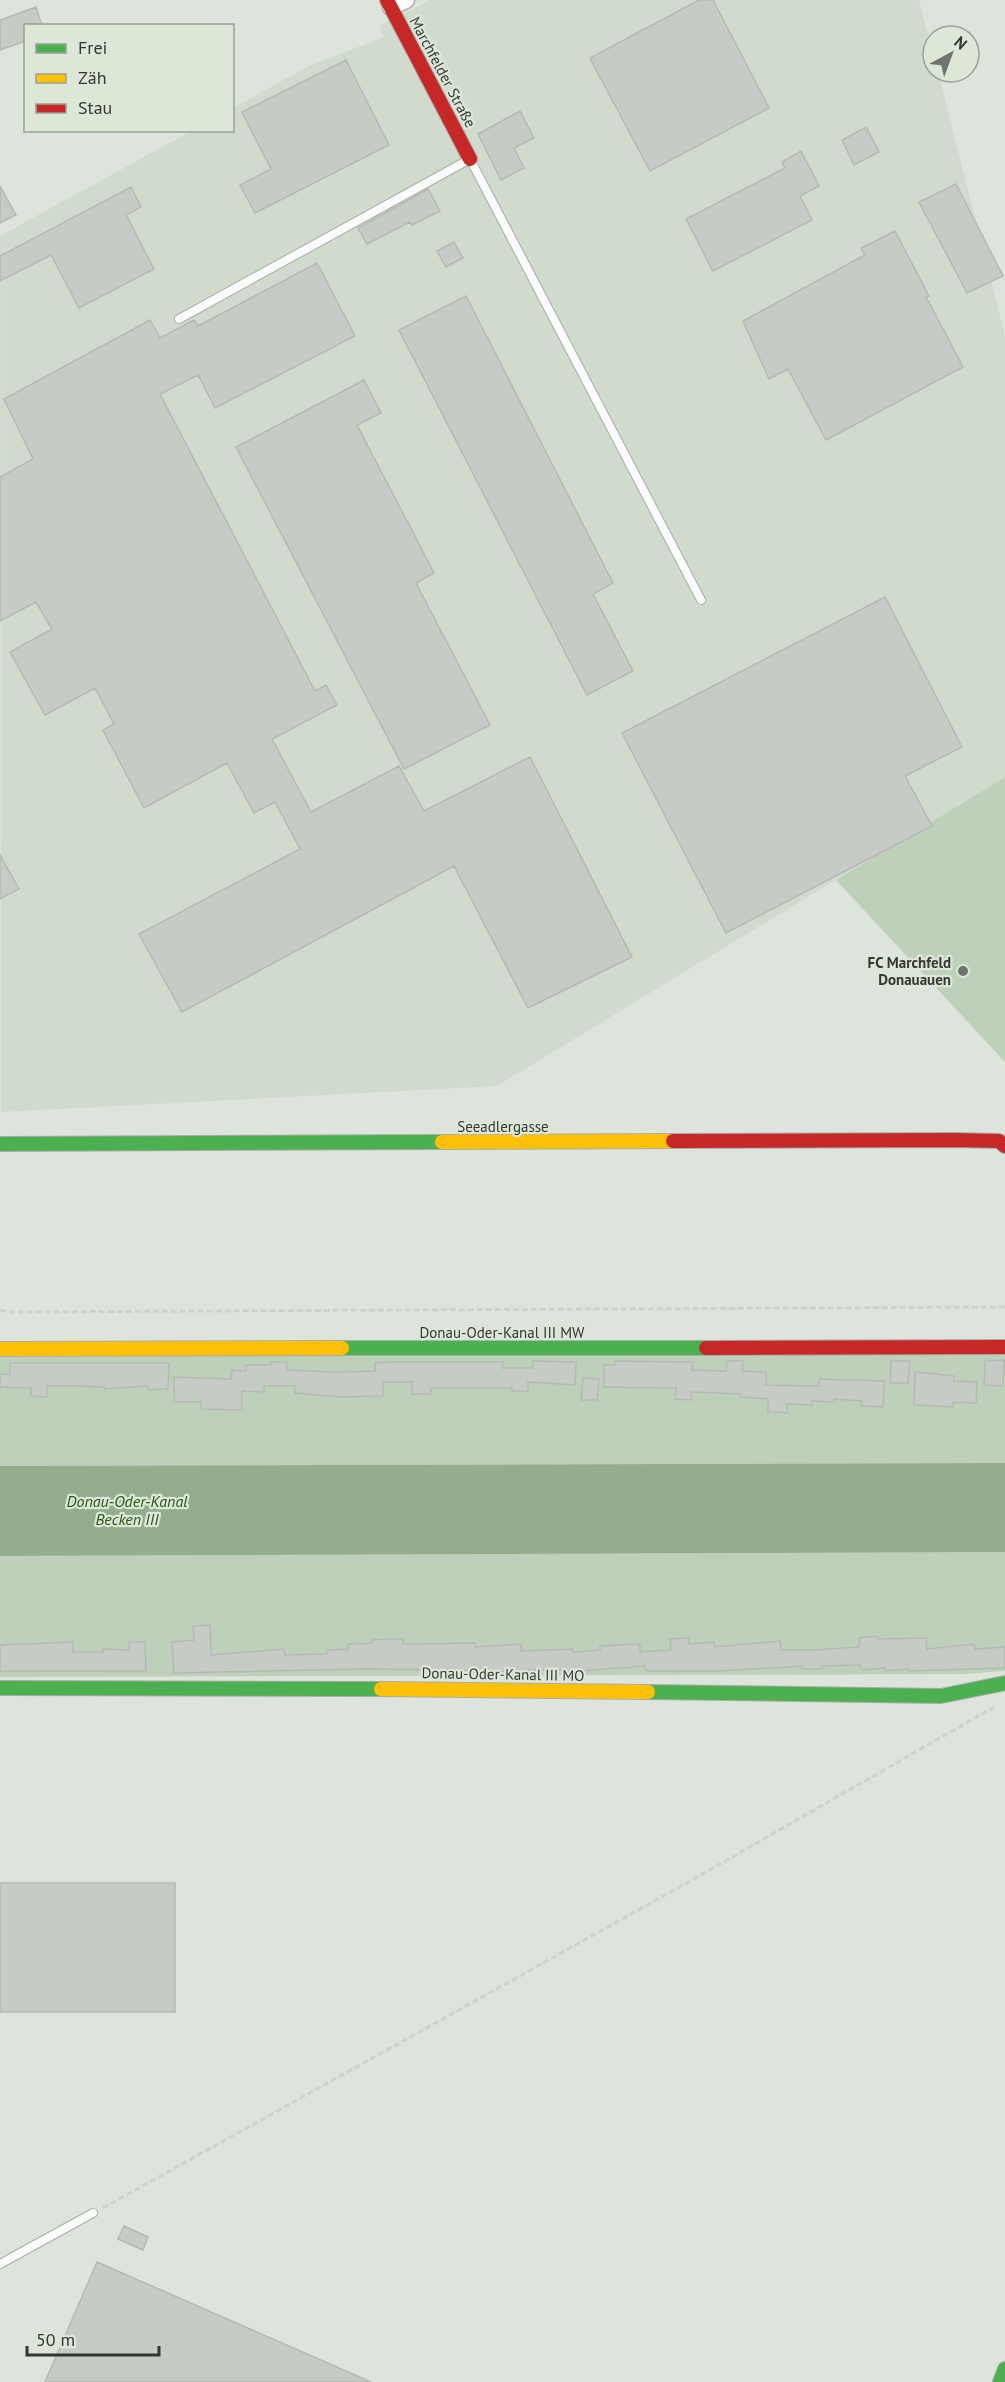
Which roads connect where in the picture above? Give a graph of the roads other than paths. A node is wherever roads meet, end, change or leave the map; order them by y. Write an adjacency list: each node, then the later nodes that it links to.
1 (394, 2): 2 (street, Marchfelder Straße)
2 (470, 159): 3 (lane); 4 (lane)
3 (179, 319)
4 (701, 600)
5 (0, 1144): 6 (street, Seeadlergasse)
6 (1005, 1146)
7 (1005, 1347): 8 (street, Donau-Oder-Kanal III MW)
8 (0, 1349)
9 (1005, 1683): 10 (street, Donau-Oder-Kanal III MO)
10 (0, 1688)
11 (93, 2213): 12 (lane)
12 (0, 2264)
13 (1005, 2369): 14 (street)
14 (1000, 2382)

